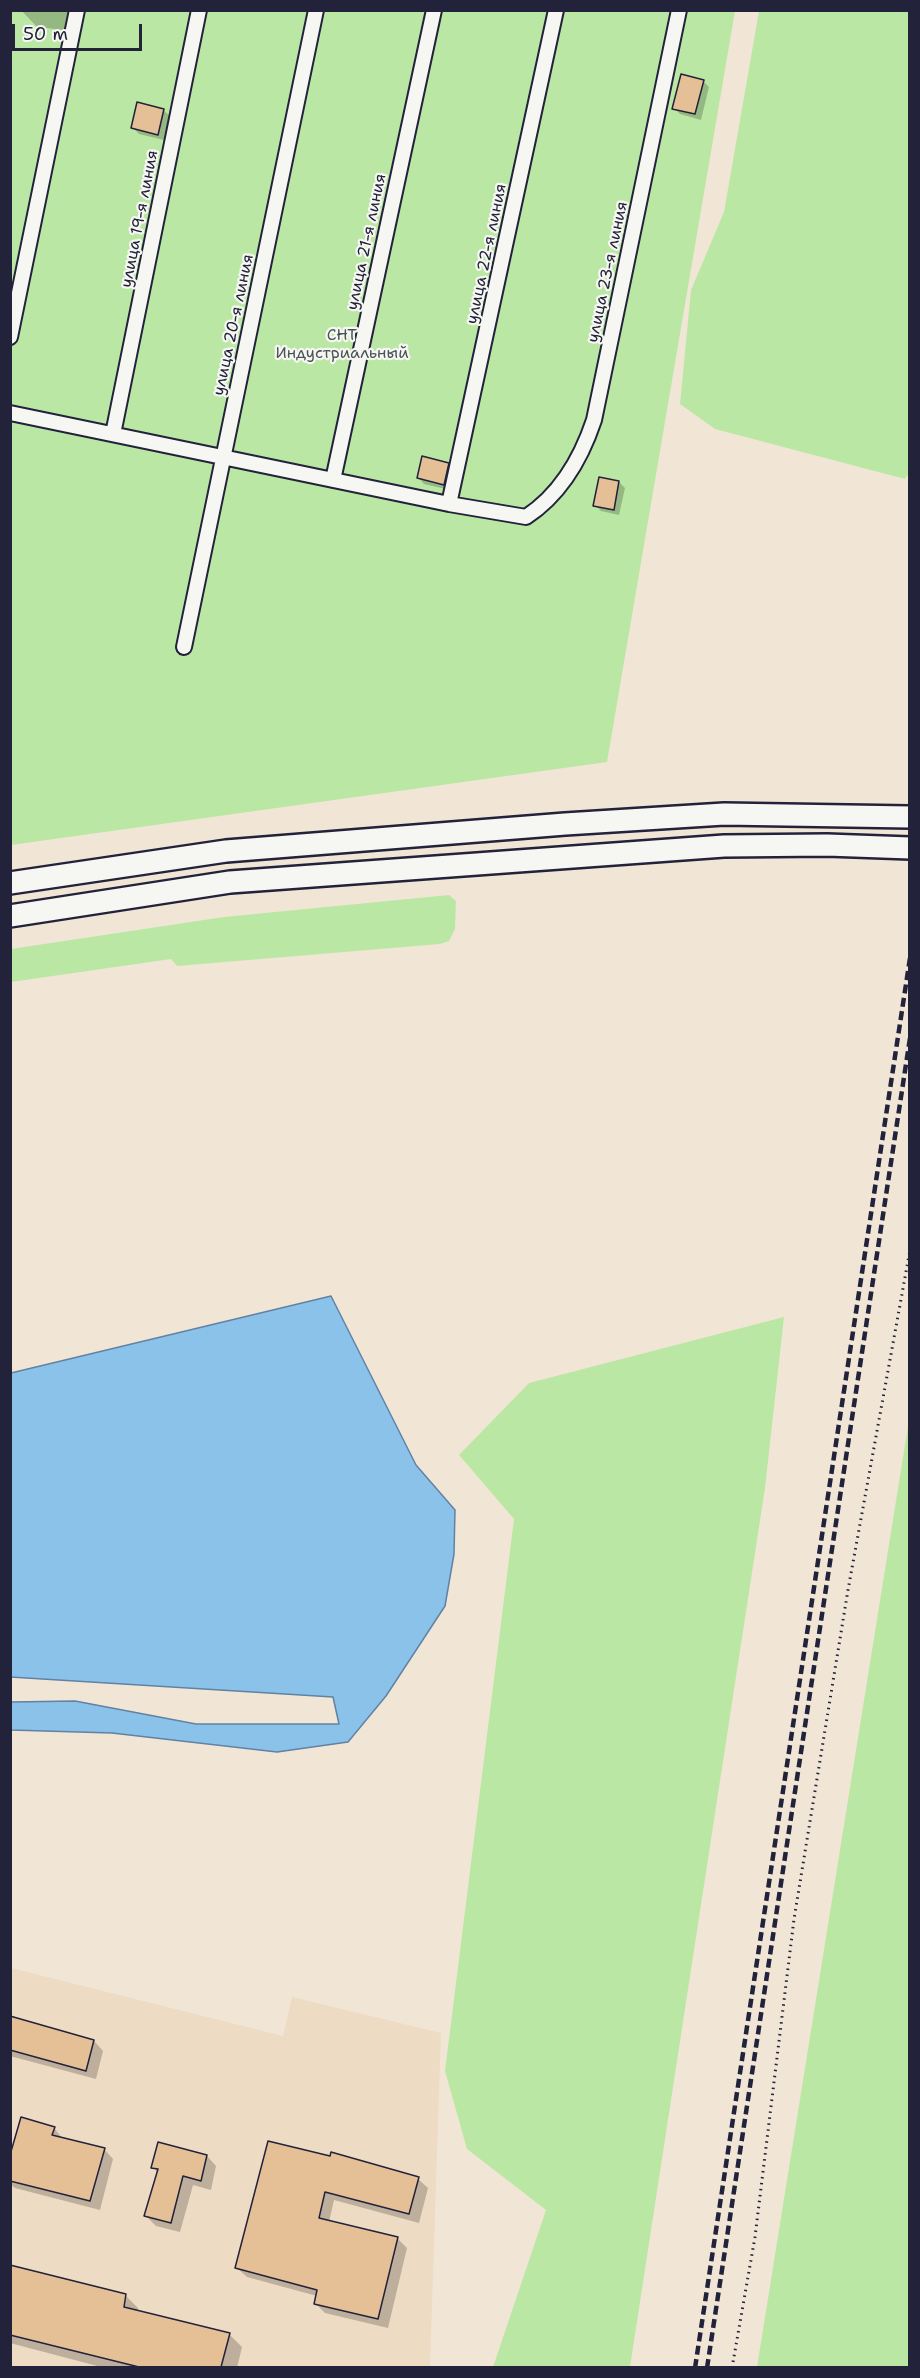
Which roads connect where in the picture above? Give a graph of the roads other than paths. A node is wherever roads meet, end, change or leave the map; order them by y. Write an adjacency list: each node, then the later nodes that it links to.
1 (76, 10): 7 (street)
2 (199, 10): 9 (street, улица 19-я линия)
3 (316, 10): 10 (street, улица 20-я линия)
4 (434, 10): 11 (street, улица 21-я линия)
5 (556, 10): 12 (street, улица 22-я линия)
6 (679, 10): 12 (street, улица 23-я линия)
7 (10, 337)
8 (10, 413): 9 (street)
9 (113, 434): 10 (street)
10 (223, 457): 11 (street); 13 (street, улица 20-я линия)
11 (333, 480): 12 (street)
12 (449, 504)
13 (184, 647)
14 (909, 817): 16 (main road)
15 (909, 849): 17 (main road)
16 (10, 883)
17 (10, 916)

